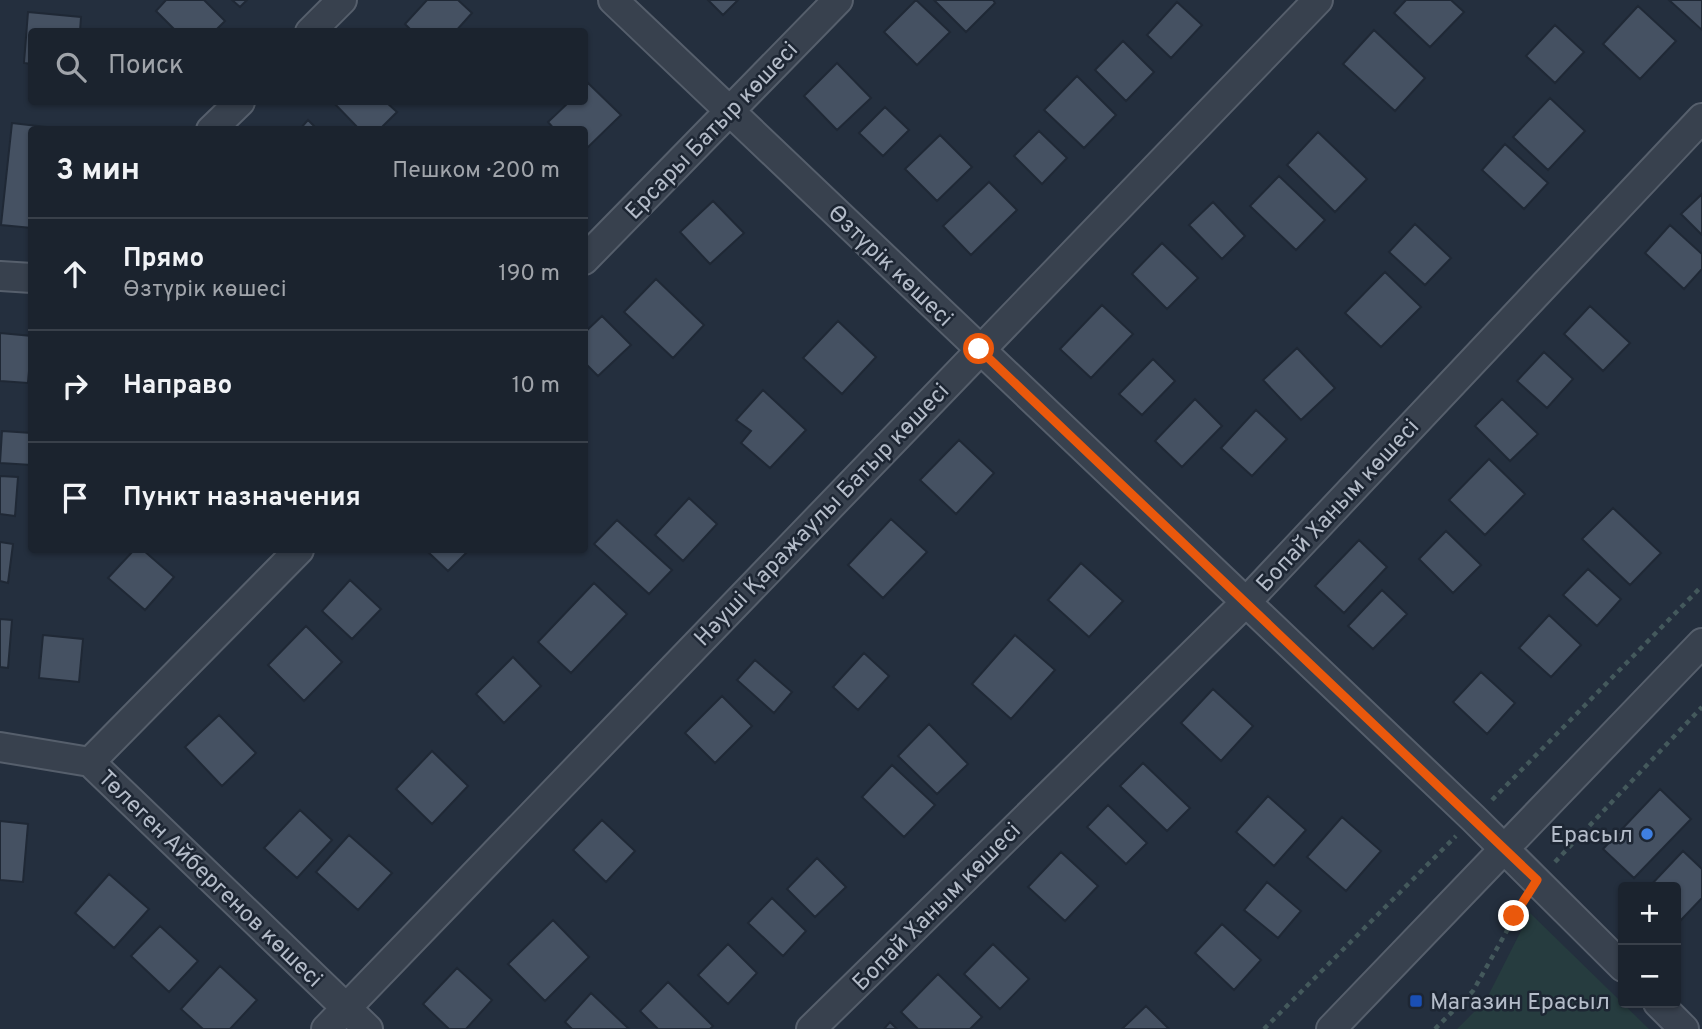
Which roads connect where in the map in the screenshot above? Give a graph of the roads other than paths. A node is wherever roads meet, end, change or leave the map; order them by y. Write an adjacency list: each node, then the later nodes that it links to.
1 (342, 0): 5 (street)
2 (613, 0): 7 (street, Өзтүрік көшесі)
3 (838, 0): 7 (street, Ерсары Батыр көшесі)
4 (1318, 0): 13 (street, Нәуші Қаражаулы Батыр көшесі)
5 (314, 28)
6 (237, 105): 9 (street)
7 (730, 112): 10 (street, Ерсары Батыр көшесі); 13 (street, Өзтүрік көшесі)
8 (1702, 118): 15 (street, Бопай Ханым көшесі)
9 (215, 126)
10 (588, 256)
11 (0, 276): 12 (street)
12 (28, 278)
13 (979, 349): 15 (street, Өзтүрік көшесі); 22 (street, Нәуші Қаражаулы Батыр көшесі)
14 (296, 553): 18 (street)
15 (1246, 602): 19 (street, Өзтүрік көшесі); 25 (street, Бопай Ханым көшесі)
16 (1702, 643): 19 (street)
17 (0, 747): 18 (street, Төлеген Айбергенов көшесі)
18 (90, 762): 22 (street, Төлеген Айбергенов көшесі)
19 (1504, 848): 20 (street, Өзтүрік көшесі); 26 (street)
20 (1618, 962)
21 (1663, 1008): 27 (street)
22 (347, 1009): 23 (street, Нәуші Қаражаулы Батыр көшесі); 24 (street, Төлеген Айбергенов көшесі)
23 (326, 1029)
24 (368, 1029)
25 (811, 1029)
26 (1331, 1029)
27 (1684, 1029)

